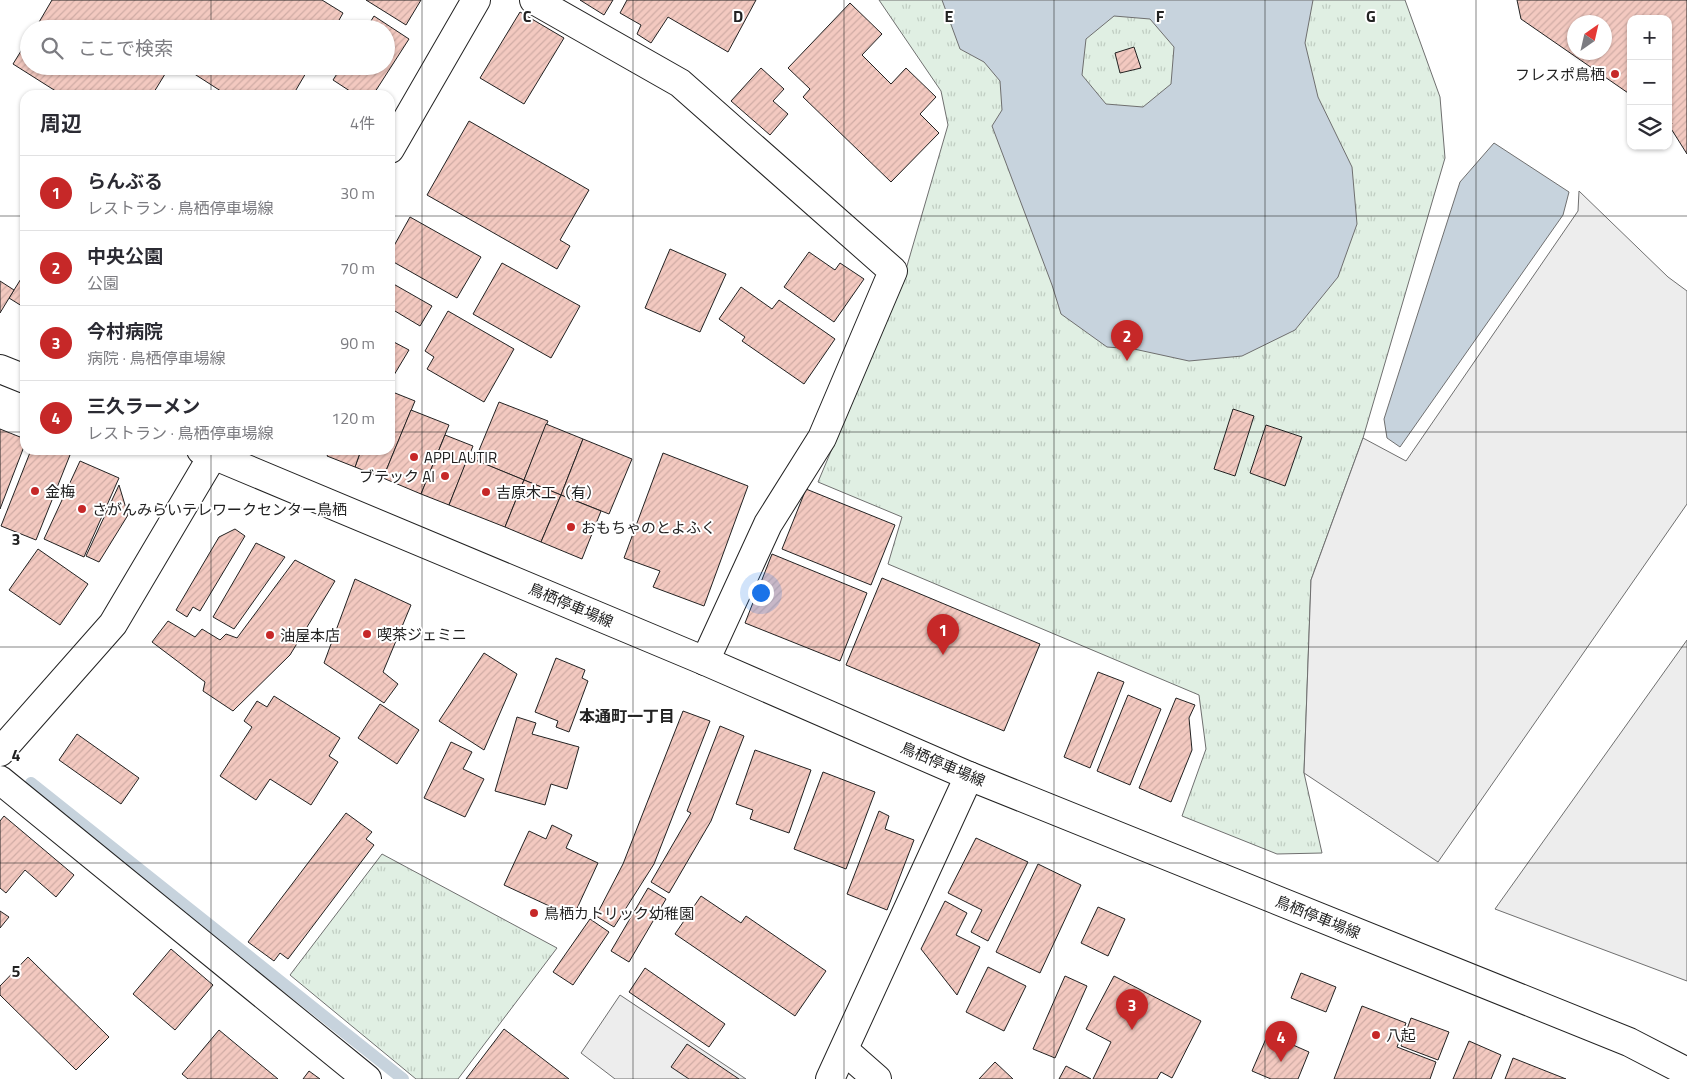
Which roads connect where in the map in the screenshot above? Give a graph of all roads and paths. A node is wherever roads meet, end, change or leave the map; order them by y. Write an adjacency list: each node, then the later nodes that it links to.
1 (476, 0): 3 (street)
2 (534, 0): 8 (street)
3 (395, 140)
4 (0, 369): 5 (street)
5 (20, 377)
6 (208, 455): 9 (street)
7 (217, 455): 8 (street, 鳥栖停車場線)
8 (705, 661): 10 (street, 鳥栖停車場線)
9 (0, 752)
10 (969, 776): 12 (street); 13 (street, 鳥栖停車場線)
11 (0, 780): 14 (street)
12 (844, 1050): 15 (street); 16 (street)
13 (1687, 1072)
14 (367, 1079)
15 (830, 1079)
16 (877, 1079)

